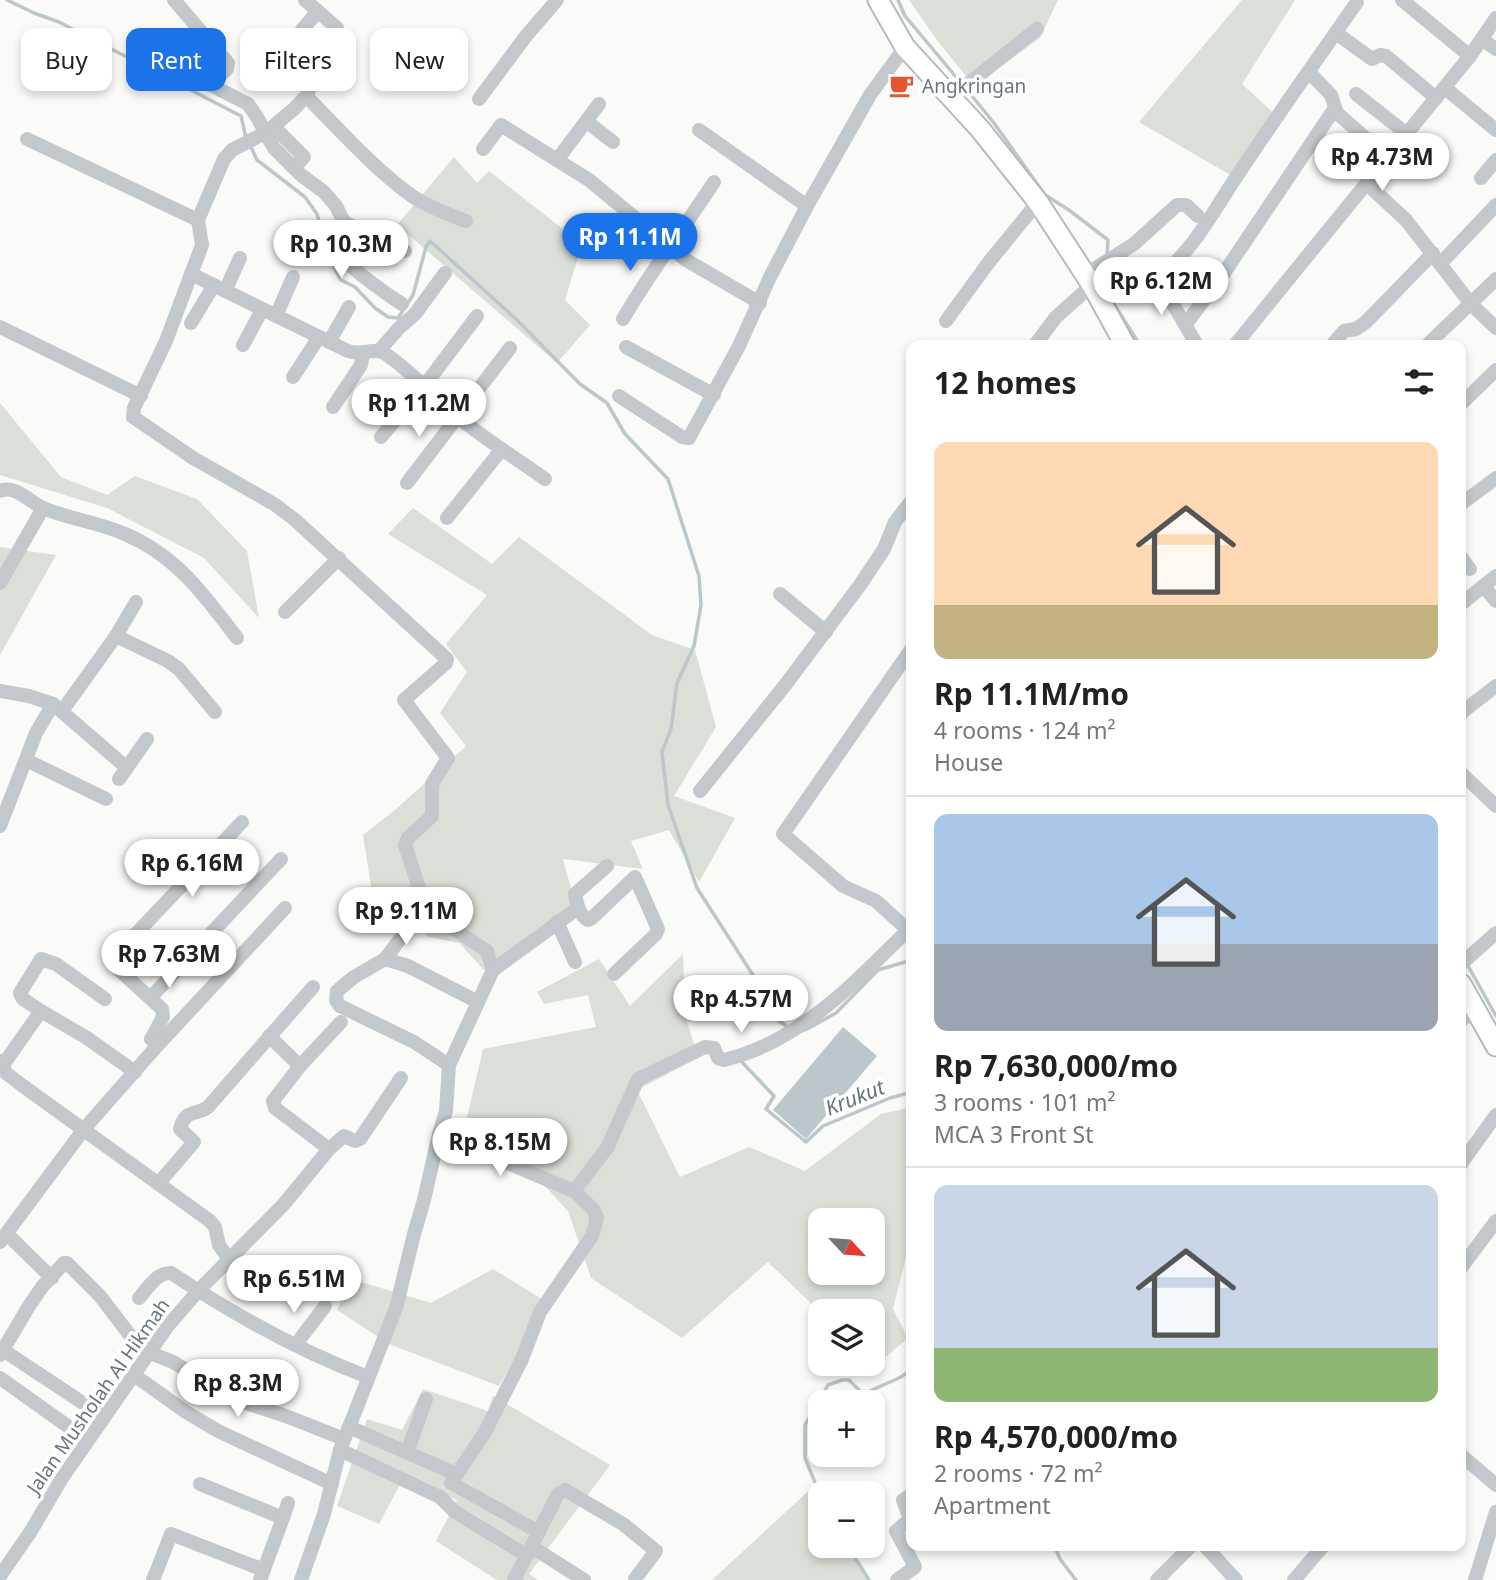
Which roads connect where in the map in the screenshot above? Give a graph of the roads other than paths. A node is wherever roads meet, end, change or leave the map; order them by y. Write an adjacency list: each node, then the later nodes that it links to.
1 (174, 0): 9 (street)
2 (305, 0): 7 (street)
3 (557, 0): 23 (street)
4 (878, 0): 14 (main road)
5 (1402, 0): 16 (street)
6 (1357, 2): 12 (street)
7 (318, 11): 10 (street); 22 (street)
8 (1496, 18): 13 (street)
9 (198, 28)
10 (304, 28)
11 (1037, 29): 19 (street)
12 (1336, 33): 17 (street); 20 (street)
13 (1482, 39): 15 (street); 16 (street)
14 (905, 47): 19 (main road); 42 (street)
15 (1496, 49)
16 (1471, 56): 20 (street)
17 (1310, 73): 25 (street); 67 (street)
18 (222, 91): 30 (street)
19 (961, 91): 40 (main road)
20 (1441, 93): 28 (street); 29 (street)
21 (1356, 94): 29 (street)
22 (306, 96): 30 (street); 45 (street)
23 (479, 99)
24 (599, 104): 26 (street)
25 (1335, 108): 34 (street); 67 (street)
26 (586, 121): 32 (street); 35 (street)
27 (699, 130): 42 (street)
28 (1496, 130)
29 (1407, 134): 34 (street)
30 (263, 138): 44 (street); 46 (street)
31 (27, 139): 44 (street)
32 (613, 142)
33 (482, 149): 35 (street)
34 (1387, 157): 39 (street)
35 (556, 160): 47 (street)
36 (1496, 160): 37 (street)
37 (1481, 178)
38 (714, 182): 47 (street)
39 (1367, 184): 50 (street); 74 (street)
40 (1038, 202): 53 (main road); 65 (street)
41 (1496, 205): 50 (street)
42 (807, 206): 57 (street)
43 (1198, 216): 53 (street)
44 (198, 220): 52 (street)
45 (466, 221)
46 (344, 222): 48 (street); 58 (street)
47 (670, 249): 57 (street); 64 (street)
48 (405, 251)
49 (240, 258): 56 (street)
50 (1437, 258): 59 (street); 75 (street)
51 (445, 273): 80 (street)
52 (191, 274): 56 (street); 86 (street)
53 (1092, 275): 71 (street); 72 (main road)
54 (293, 277): 62 (street)
55 (1496, 279): 59 (street)
56 (220, 288): 61 (street); 66 (street)
57 (760, 303): 85 (street)
58 (402, 304)
59 (1471, 304): 69 (street); 76 (street)
60 (349, 307): 70 (street)
61 (262, 310): 62 (street); 77 (street)
62 (276, 316): 70 (street)
63 (477, 316): 84 (street)
64 (623, 319)
65 (946, 321)
66 (191, 323)
67 (1186, 324): 73 (street)
68 (0, 327): 86 (street)
69 (1496, 328)
70 (324, 339): 81 (street); 83 (street)
71 (1039, 340)
72 (1123, 340)
73 (1194, 340)
74 (1240, 340)
75 (1336, 340)
76 (1432, 340)
77 (243, 345)
78 (626, 347): 85 (street)
79 (510, 348): 90 (street)
80 (379, 351): 81 (street); 84 (street)
81 (363, 354): 89 (street)
82 (1496, 370): 88 (street)
83 (292, 377)
84 (425, 386): 90 (street); 91 (street)
85 (714, 395): 87 (street)
86 (141, 396): 101 (street)
87 (619, 396)
88 (1466, 399)
89 (332, 408)
90 (458, 417): 92 (street); 95 (street)
91 (381, 437)
92 (502, 449): 94 (street); 100 (street)
93 (1496, 478): 97 (street)
94 (545, 479)
95 (407, 483)
96 (0, 491): 98 (street)
97 (1466, 499)
98 (43, 508): 102 (street); 113 (street)
99 (906, 508): 111 (street)
100 (447, 518)
101 (339, 558): 110 (street); 140 (street)
102 (5, 562): 104 (street)
103 (1496, 576): 105 (street)
104 (0, 583)
105 (1483, 586): 107 (street); 108 (street)
106 (780, 594): 111 (street)
107 (1466, 600)
108 (1496, 601)
109 (136, 602): 112 (street)
110 (285, 612)
111 (826, 632): 123 (street)
112 (116, 636): 117 (street); 119 (street)
113 (237, 638)
114 (906, 657): 133 (street)
115 (1496, 686): 118 (street)
116 (0, 691): 117 (street)
117 (57, 708): 120 (street); 121 (street)
118 (1466, 709)
119 (215, 712)
120 (147, 739)
121 (26, 760): 124 (street); 127 (street)
122 (1466, 777): 125 (street)
123 (700, 791)
124 (106, 799)
125 (1496, 806)
126 (242, 822): 143 (street)
127 (0, 826)
128 (281, 859): 143 (street)
129 (607, 866): 131 (street)
130 (285, 908): 150 (street)
131 (578, 908): 132 (street); 141 (street)
132 (557, 922): 139 (street); 140 (street)
133 (906, 927)
134 (1496, 933): 138 (street)
135 (404, 934): 137 (street)
136 (906, 934): 163 (street)
137 (385, 959): 145 (street); 152 (street)
138 (1466, 960)
139 (575, 962)
140 (494, 970): 145 (street)
141 (614, 974)
142 (313, 988): 149 (street)
143 (151, 998): 150 (street)
144 (106, 999): 146 (street)
145 (478, 1002): 152 (street)
146 (41, 1011): 154 (street); 155 (street)
147 (1468, 1014): 151 (main road)
148 (341, 1022): 153 (street)
149 (269, 1036): 153 (street); 162 (street)
150 (157, 1046): 155 (street)
151 (1496, 1046)
152 (449, 1065): 159 (street)
153 (300, 1066): 160 (street)
154 (2, 1070): 158 (street)
155 (135, 1072): 158 (street)
156 (401, 1078): 160 (street)
157 (1496, 1115): 161 (street)
158 (84, 1129): 162 (street); 165 (street)
159 (439, 1133): 163 (street); 176 (street)
160 (329, 1149): 166 (street, Jalan Musholah Al Hikmah)
161 (1466, 1157)
162 (158, 1184): 166 (street)
163 (574, 1191): 184 (street)
164 (1496, 1222): 167 (street)
165 (2, 1239): 168 (street)
166 (230, 1261): 169 (street, Jalan Musholah Al Hikmah)
167 (1466, 1261)
168 (52, 1278): 173 (street); 174 (street)
169 (198, 1291): 170 (street); 172 (street); 173 (street, Jalan Musholah Al Hikmah)
170 (139, 1298)
171 (325, 1306): 172 (street)
172 (296, 1345): 176 (street)
173 (148, 1352): 175 (street, Jalan Musholah Al Hikmah); 180 (street)
174 (1, 1353): 179 (street)
175 (134, 1375): 179 (street, Jalan Musholah Al Hikmah); 186 (street)
176 (369, 1377): 180 (street)
177 (0, 1378): 181 (street)
178 (426, 1399): 182 (street)
179 (104, 1417): 181 (street, Jalan Musholah Al Hikmah)
180 (344, 1439): 182 (street); 186 (street); 194 (street)
181 (88, 1440): 200 (street, Jalan Musholah Al Hikmah)
182 (407, 1453): 184 (street)
183 (1466, 1459): 187 (street)
184 (456, 1474): 192 (street)
185 (200, 1484): 190 (street)
186 (332, 1484): 203 (street)
187 (1496, 1485)
188 (288, 1503): 190 (street)
189 (1496, 1512): 210 (street)
190 (283, 1518): 199 (street)
191 (906, 1522): 193 (street)
192 (539, 1532): 194 (street); 201 (street)
193 (906, 1550)
194 (529, 1551): 204 (street); 205 (street)
195 (907, 1551): 206 (street)
196 (1186, 1551): 207 (street)
197 (1209, 1551): 208 (street)
198 (1319, 1551): 209 (street)
199 (262, 1575): 202 (street)
200 (0, 1576)
201 (635, 1578)
202 (153, 1580)
203 (301, 1580)
204 (514, 1580)
205 (584, 1580)
206 (897, 1580)
207 (1157, 1580)
208 (1236, 1580)
209 (1294, 1580)
210 (1475, 1580)

